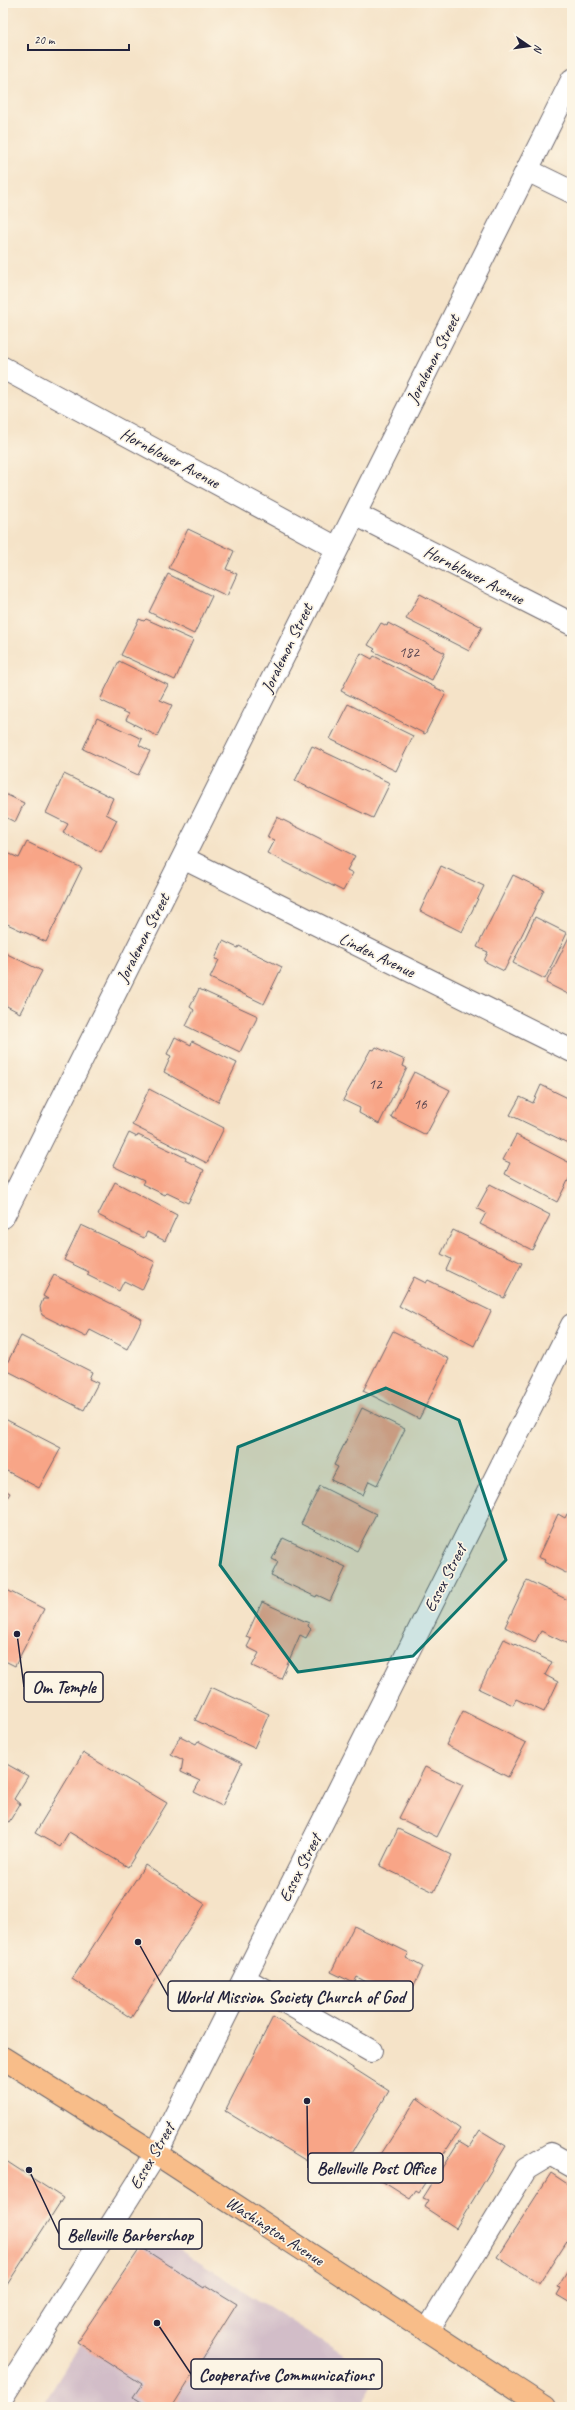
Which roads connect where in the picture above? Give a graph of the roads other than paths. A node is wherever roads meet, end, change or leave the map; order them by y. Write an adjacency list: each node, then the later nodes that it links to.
1 (572, 80): 2 (street, Joralemon Street)
2 (527, 170): 3 (street); 5 (street, Joralemon Street)
3 (572, 192)
4 (3, 368): 6 (street, Hornblower Avenue)
5 (355, 514): 6 (street, Joralemon Street); 7 (street, Hornblower Avenue)
6 (337, 548): 8 (street, Joralemon Street)
7 (572, 624)
8 (183, 858): 9 (street, Linden Avenue); 10 (street, Joralemon Street)
9 (572, 1051)
10 (3, 1217)
11 (572, 1325): 12 (street, Essex Street)
12 (245, 1979): 13 (street); 15 (street, Essex Street)
13 (370, 2050)
14 (3, 2058): 15 (main road, Washington Avenue)
15 (156, 2154): 17 (main road, Washington Avenue); 18 (street, Essex Street)
16 (572, 2166): 17 (street)
17 (427, 2331): 19 (main road, Washington Avenue)
18 (3, 2396)
19 (544, 2407)

